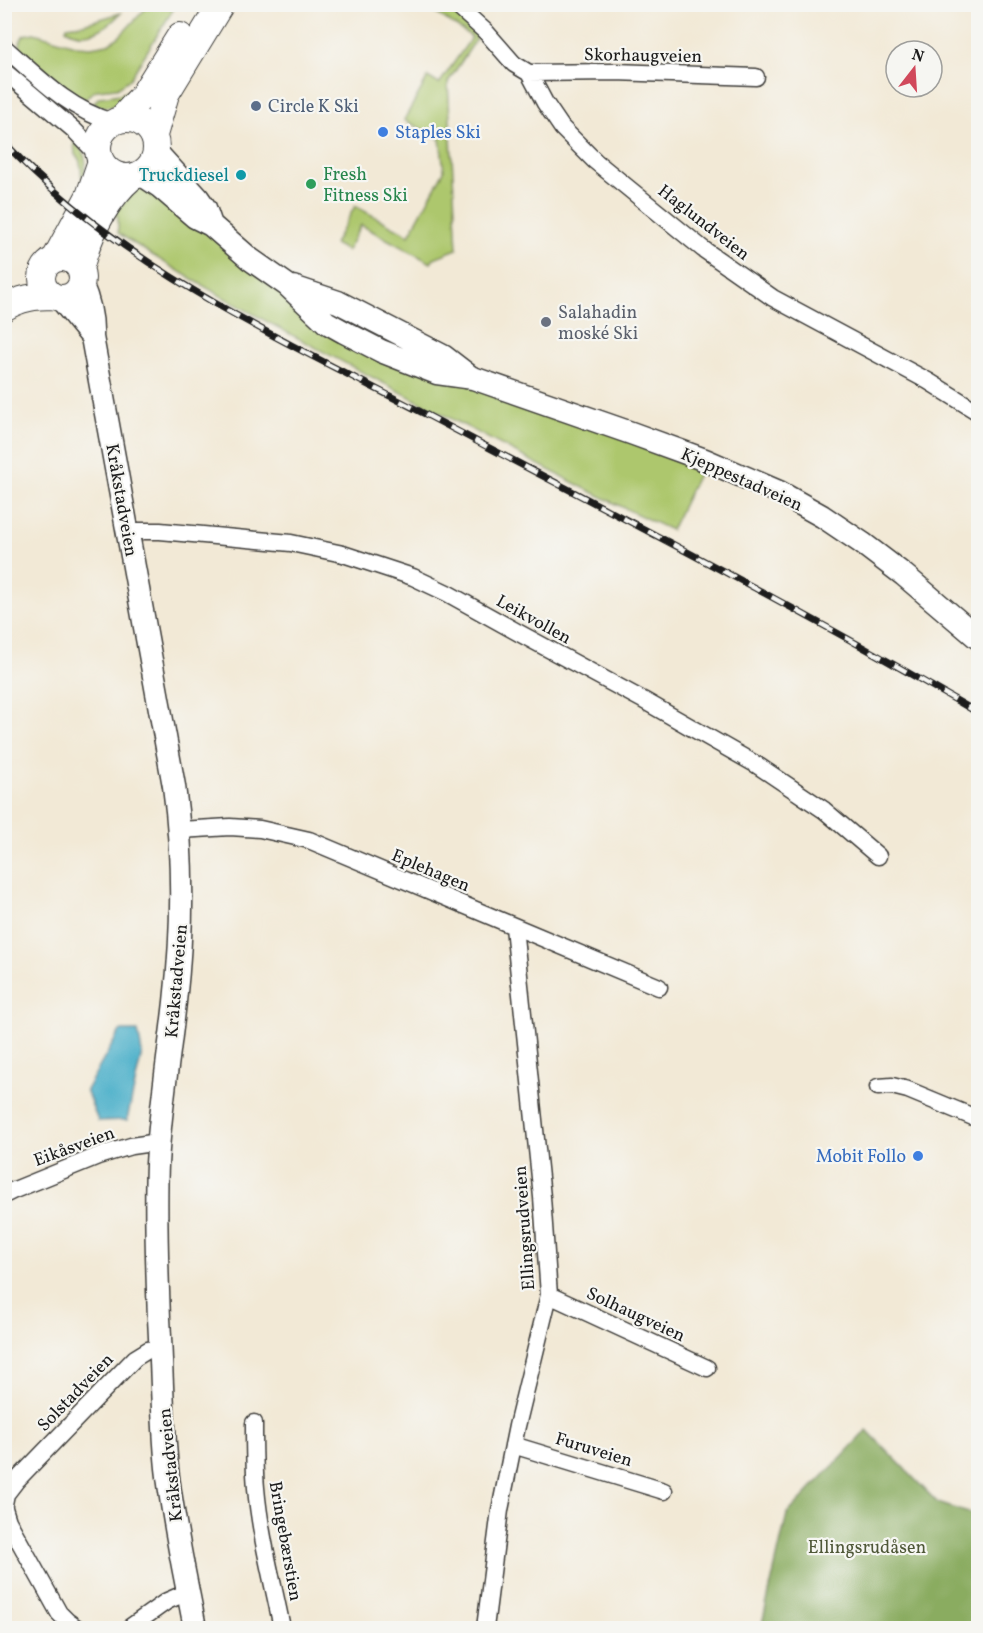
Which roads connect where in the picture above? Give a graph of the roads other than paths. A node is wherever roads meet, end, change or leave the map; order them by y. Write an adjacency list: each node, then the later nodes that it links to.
1 (200, 4): 8 (main road)
2 (220, 4): 9 (main road)
3 (455, 4): 6 (street, Haglundveien)
4 (4, 47): 8 (street)
5 (4, 70): 10 (street)
6 (529, 74): 7 (street, Skorhaugveien); 19 (street, Haglundveien)
7 (756, 77)
8 (117, 121): 9 (main road); 10 (main road)
9 (155, 144): 11 (main road); 12 (main road, Kjeppestadveien)
10 (100, 158): 11 (main road); 13 (main road)
11 (136, 175): 12 (main road, Kjeppestadveien); 14 (main road)
12 (211, 225): 21 (main road, Kjeppestadveien)
13 (50, 263): 14 (main road); 15 (main road); 16 (main road)
14 (80, 276): 16 (main road); 18 (main road, Kråkstadveien)
15 (4, 294)
16 (56, 297): 17 (main road); 18 (main road, Kråkstadveien)
17 (4, 308)
18 (92, 338): 20 (main road, Kråkstadveien)
19 (978, 412)
20 (128, 532): 22 (main road, Kråkstadveien); 23 (street, Leikvollen)
21 (978, 638)
22 (180, 830): 24 (street, Eplehagen); 28 (main road, Kråkstadveien)
23 (878, 856)
24 (514, 927): 25 (street, Eplehagen); 30 (street, Ellingsrudveien)
25 (658, 987)
26 (878, 1087): 27 (street)
27 (978, 1119)
28 (159, 1142): 29 (street, Eikåsveien); 31 (main road, Kråkstadveien)
29 (4, 1195)
30 (549, 1296): 32 (street, Solhaugveien); 34 (street, Ellingsrudveien)
31 (161, 1348): 36 (street, Solstadveien); 37 (main road, Kråkstadveien)
32 (707, 1368)
33 (254, 1423): 42 (street, Bringebærstien)
34 (513, 1445): 35 (street, Furuveien); 38 (street, Ellingsrudveien)
35 (664, 1491)
36 (4, 1506): 39 (street, Solstadveien)
37 (188, 1592): 40 (street); 41 (main road, Kråkstadveien)
38 (491, 1627)
39 (77, 1629)
40 (129, 1629)
41 (195, 1629)
42 (282, 1629)

